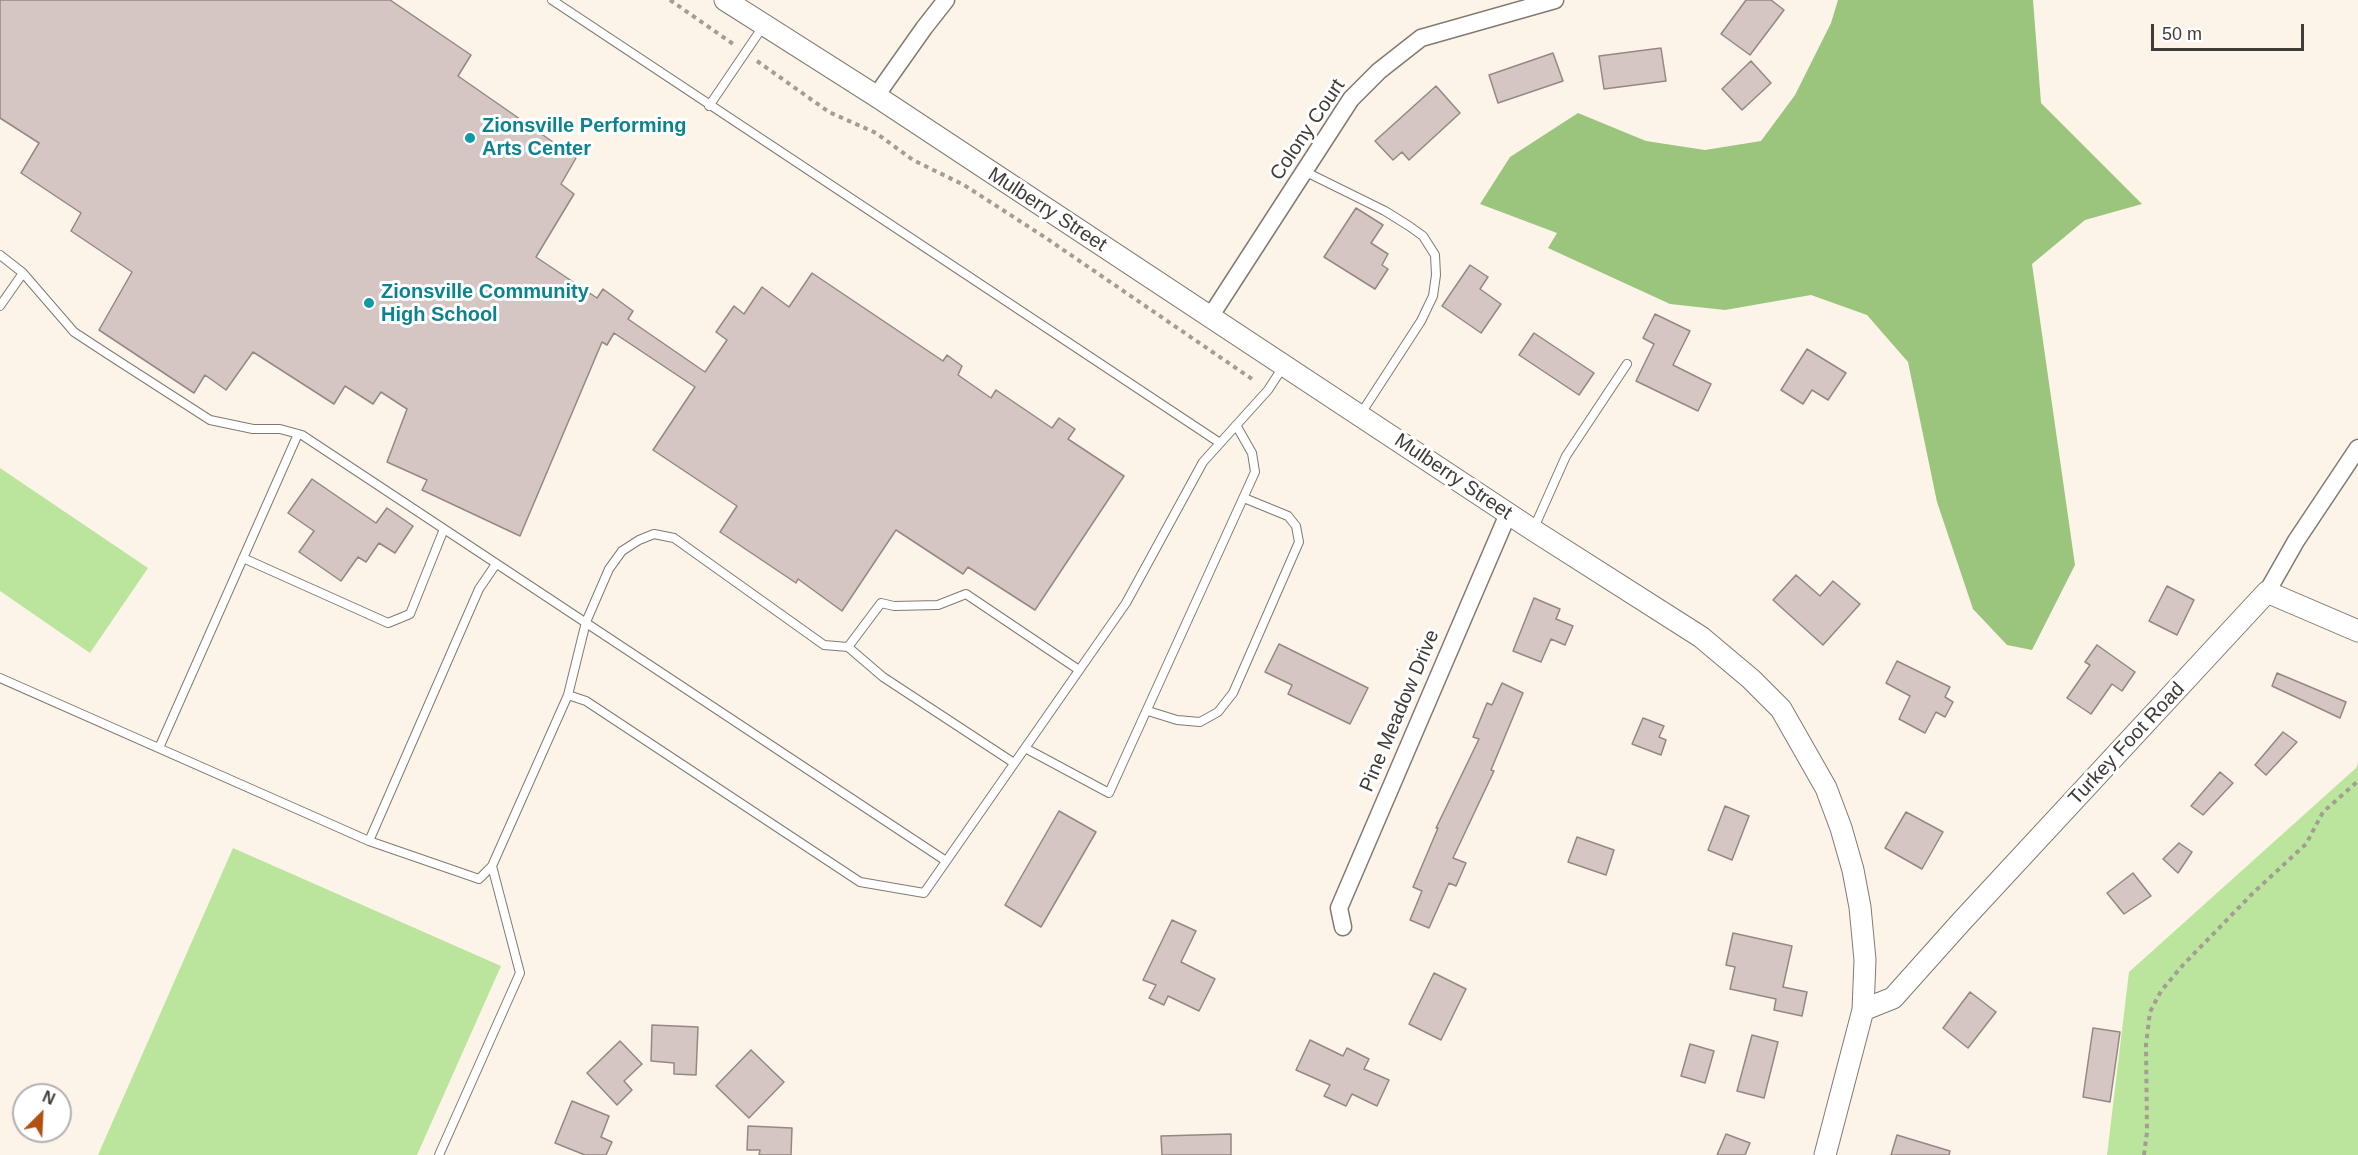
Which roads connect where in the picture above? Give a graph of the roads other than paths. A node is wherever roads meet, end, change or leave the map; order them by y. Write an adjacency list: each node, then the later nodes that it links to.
1 (552, 0): 7 (lane)
2 (725, 0): 5 (street, Mulberry Street)
3 (946, 0): 6 (street)
4 (1555, 0): 8 (street, Colony Court)
5 (764, 25): 6 (street, Mulberry Street); 7 (lane)
6 (876, 96): 12 (street, Mulberry Street)
7 (709, 105): 18 (lane)
8 (1304, 171): 12 (street, Colony Court); 15 (lane)
9 (0, 255): 10 (lane)
10 (23, 273): 11 (lane); 17 (lane)
11 (0, 306)
12 (1210, 317): 14 (street, Mulberry Street)
13 (1627, 364): 23 (lane)
14 (1284, 365): 15 (street, Mulberry Street); 16 (lane)
15 (1360, 415): 21 (street, Mulberry Street)
16 (1236, 425): 18 (lane); 20 (lane)
17 (298, 434): 22 (lane); 24 (lane)
18 (1220, 443): 30 (lane)
19 (2358, 448): 26 (street, Turkey Foot Road)
20 (1244, 498): 33 (lane); 33 (lane)
21 (1508, 514): 23 (street, Mulberry Street); 40 (street, Pine Meadow Drive)
22 (444, 529): 24 (lane); 25 (lane)
23 (1533, 530): 41 (street, Mulberry Street)
24 (243, 558): 34 (lane)
25 (496, 564): 27 (lane); 37 (lane)
26 (2267, 592): 28 (street); 41 (street, Turkey Foot Road)
27 (586, 622): 29 (lane); 32 (lane); 38 (lane)
28 (2358, 631)
29 (848, 647): 30 (lane); 36 (lane)
30 (1079, 670): 35 (lane)
31 (0, 678): 34 (lane)
32 (568, 695): 38 (lane); 39 (lane)
33 (1148, 711): 35 (lane)
34 (159, 748): 37 (lane)
35 (1025, 748): 36 (lane)
36 (1014, 763): 38 (lane)
37 (369, 841): 39 (lane)
38 (946, 861)
39 (492, 866): 42 (lane)
40 (1343, 927)
41 (1863, 1010): 43 (street, Mulberry Street)
42 (439, 1155)
43 (1825, 1155)

